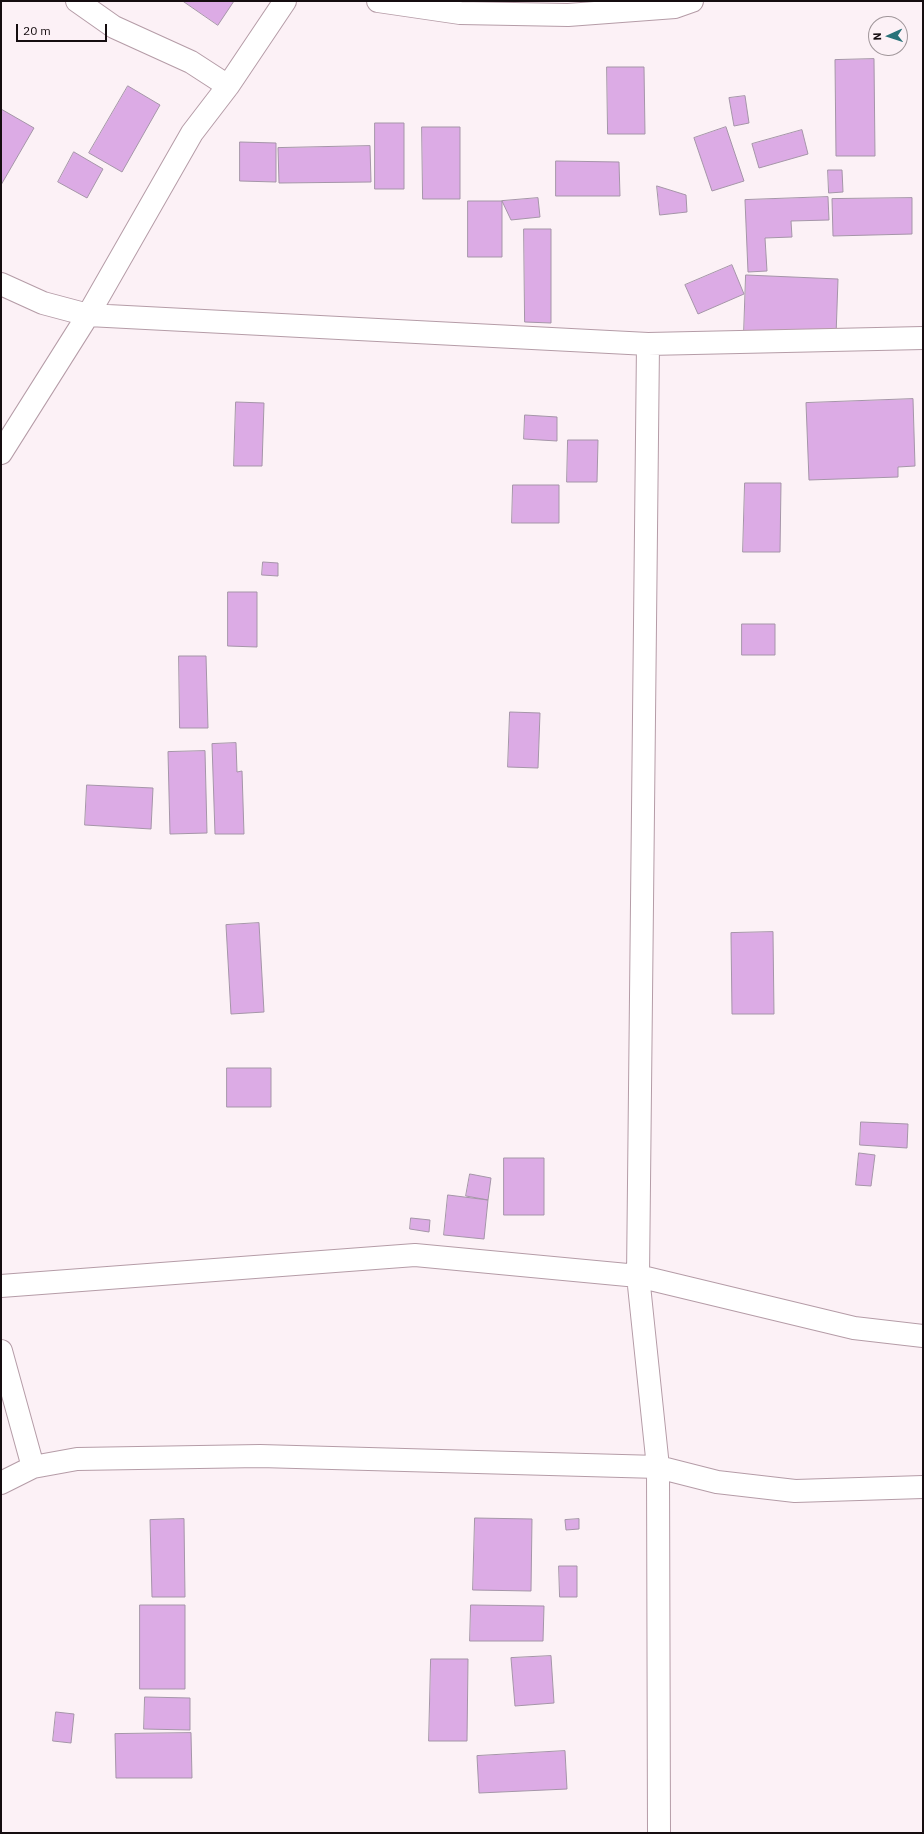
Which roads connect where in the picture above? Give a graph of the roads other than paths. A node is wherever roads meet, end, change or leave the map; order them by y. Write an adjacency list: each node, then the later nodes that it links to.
1 (77, 1): 5 (street)
2 (285, 1): 5 (street)
3 (378, 1): 4 (street)
4 (692, 1)
5 (228, 86): 7 (street)
6 (1, 284): 7 (street)
7 (88, 315): 9 (street); 10 (street)
8 (923, 338): 9 (street)
9 (648, 344): 11 (street)
10 (1, 453)
11 (638, 1276): 12 (street); 13 (street); 16 (street)
12 (1, 1286)
13 (923, 1336)
14 (1, 1352): 15 (street)
15 (33, 1467): 16 (street); 17 (street)
16 (658, 1467): 18 (street); 19 (street)
17 (1, 1483)
18 (923, 1487)
19 (659, 1833)

